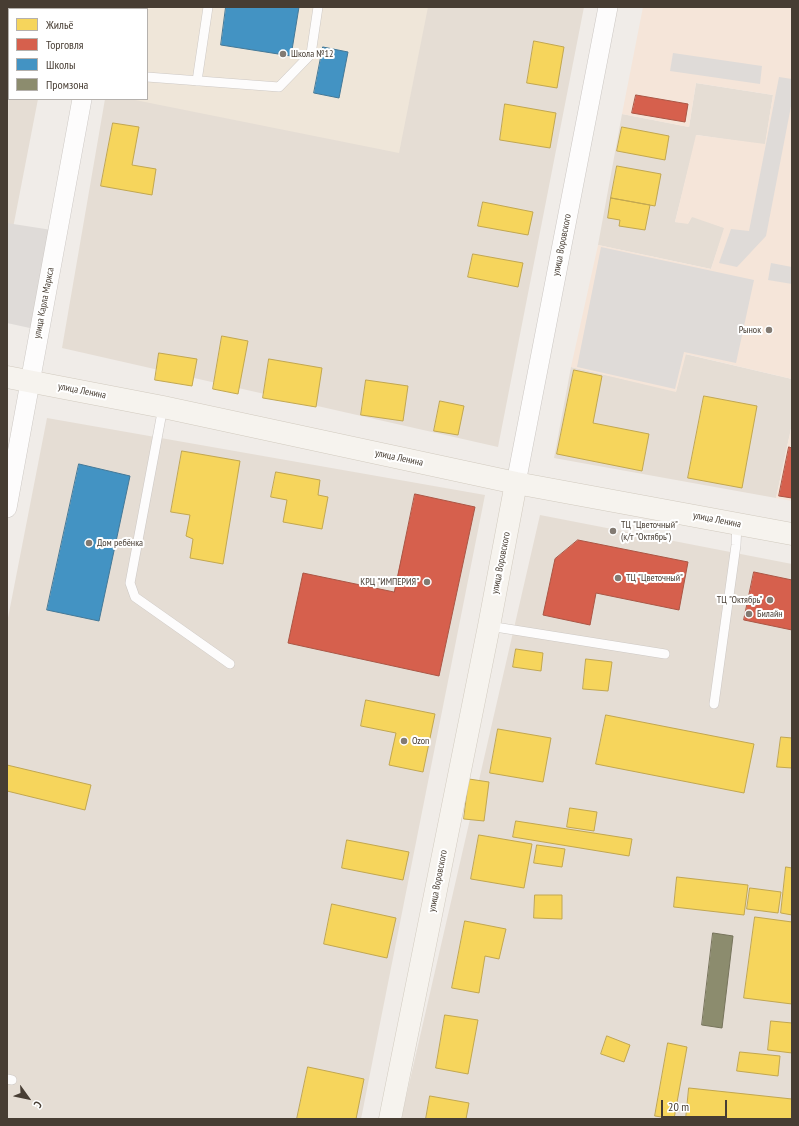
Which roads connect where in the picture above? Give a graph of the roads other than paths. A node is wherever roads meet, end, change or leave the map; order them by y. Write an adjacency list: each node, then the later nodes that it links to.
1 (208, 7): 5 (lane)
2 (318, 7): 5 (lane)
3 (608, 7): 10 (street, улица Воровского)
4 (148, 78): 5 (lane)
5 (197, 81)
6 (82, 100): 8 (street, улица Карла Маркса)
7 (7, 377): 8 (street, улица Ленина)
8 (30, 381): 9 (street, улица Ленина); 11 (street, улица Карла Маркса)
9 (163, 407): 10 (street, улица Ленина); 16 (lane)
10 (516, 483): 12 (street, улица Ленина); 14 (street, улица Воровского)
11 (7, 508)
12 (737, 524): 13 (street, улица Ленина); 17 (lane)
13 (792, 534)
14 (489, 626): 15 (lane); 18 (street, улица Воровского)
15 (665, 654)
16 (230, 664)
17 (714, 704)
18 (390, 1119)

